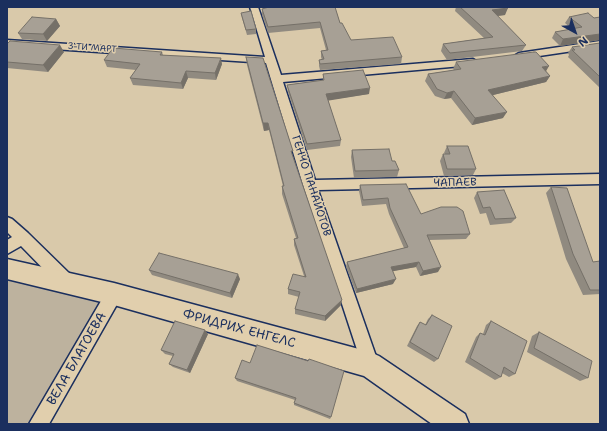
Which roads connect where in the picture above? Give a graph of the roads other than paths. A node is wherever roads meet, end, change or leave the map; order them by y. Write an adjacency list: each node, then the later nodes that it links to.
1 (254, 7): 5 (street, ГЕНЧО ПАНАЙОТОВ)
2 (7, 43): 5 (street, 3-ТИ МАРТ)
3 (600, 44): 4 (street)
4 (506, 58)
5 (272, 60): 7 (street, ГЕНЧО ПАНАЙОТОВ)
6 (483, 61): 7 (street)
7 (277, 79): 9 (street, ГЕНЧО ПАНАЙОТОВ)
8 (600, 179): 9 (street, ЧАПАЕВ)
9 (310, 186): 16 (street, ГЕНЧО ПАНАЙОТОВ)
10 (7, 223): 11 (street)
11 (22, 237): 12 (street); 14 (street)
12 (7, 248)
13 (7, 269): 14 (street, ФРИДРИХ ЕНГЕЛС)
14 (67, 283): 15 (street, ФРИДРИХ ЕНГЕЛС)
15 (114, 294): 16 (street, ФРИДРИХ ЕНГЕЛС); 17 (street, ВЕЛА БЛАГОЕВА)
16 (370, 365): 18 (street, ФРИДРИХ ЕНГЕЛС)
17 (39, 424)
18 (455, 424)

